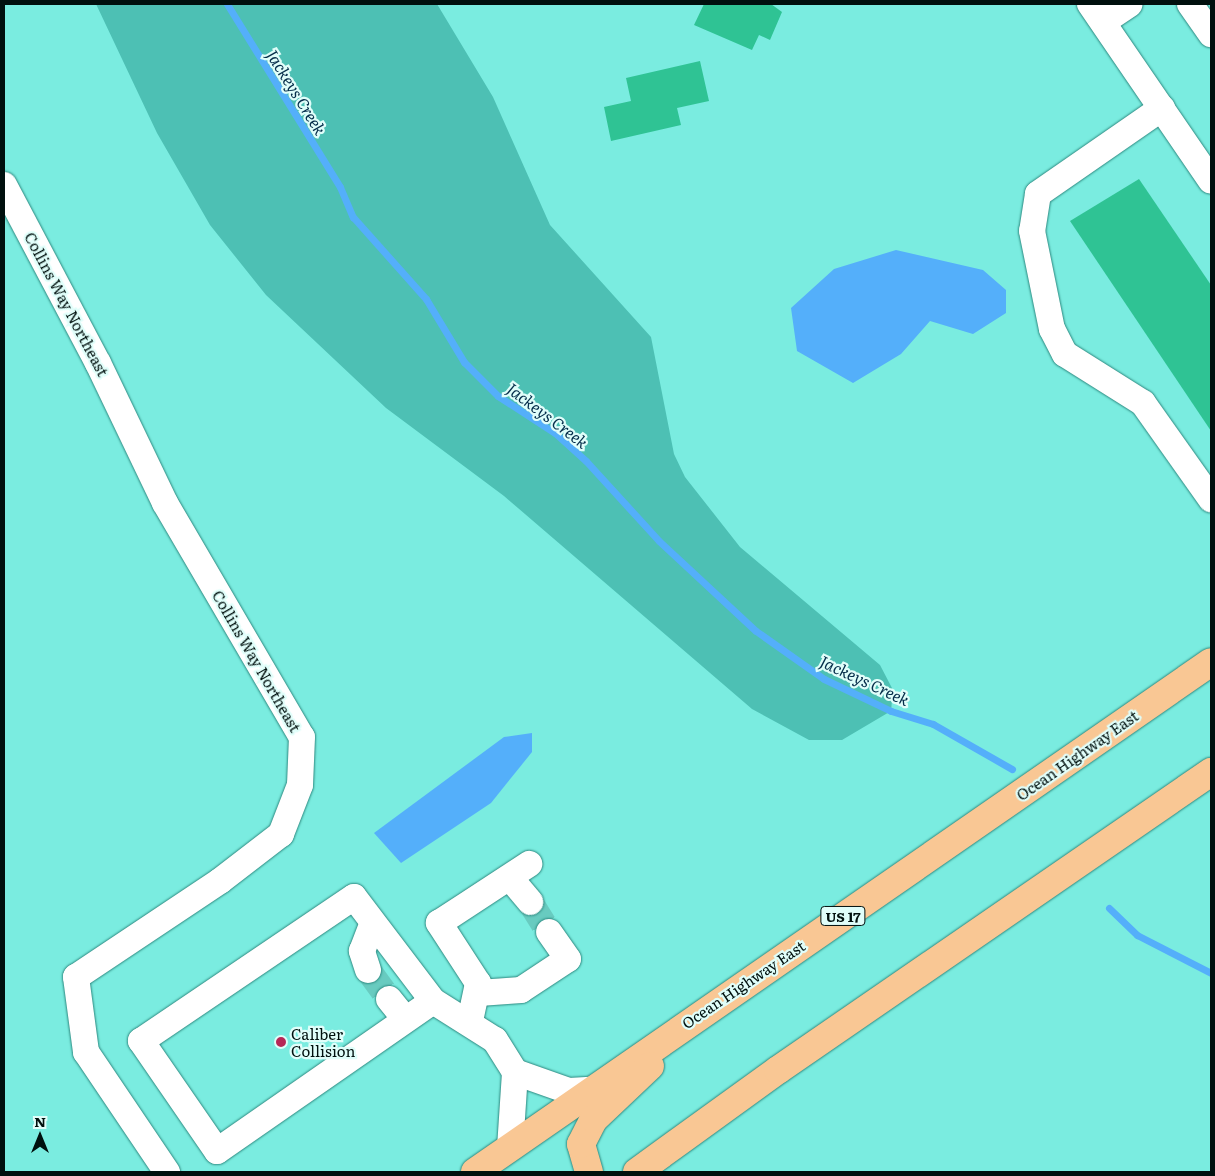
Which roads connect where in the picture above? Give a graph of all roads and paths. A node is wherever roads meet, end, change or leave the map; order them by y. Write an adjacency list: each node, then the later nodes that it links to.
1 (1130, 4): 3 (street)
2 (1190, 4): 4 (street)
3 (1096, 13): 5 (street)
4 (1211, 34)
5 (1162, 108): 6 (street); 9 (street)
6 (1203, 150): 7 (street)
7 (1211, 180)
8 (4, 185): 25 (street, Collins Way Northeast)
9 (1211, 499)
10 (1211, 662): 17 (highway, Ocean Highway East / US 17)
11 (1211, 772): 28 (highway)
12 (530, 902): 16 (street)
13 (373, 924): 15 (street); 19 (street); 20 (street)
14 (550, 932): 16 (street)
15 (368, 970)
16 (479, 993): 21 (street)
17 (724, 996): 23 (highway, Ocean Highway East / US 17); 27 (highway)
18 (389, 999): 20 (street)
19 (433, 1001): 20 (street); 21 (street)
20 (405, 1019)
21 (470, 1021): 22 (street)
22 (515, 1072): 23 (street); 24 (street)
23 (591, 1090): 24 (highway, Ocean Highway East / US 17)
24 (510, 1148): 26 (highway, Ocean Highway East / US 17)
25 (167, 1172)
26 (475, 1172)
27 (589, 1172)
28 (637, 1172)

